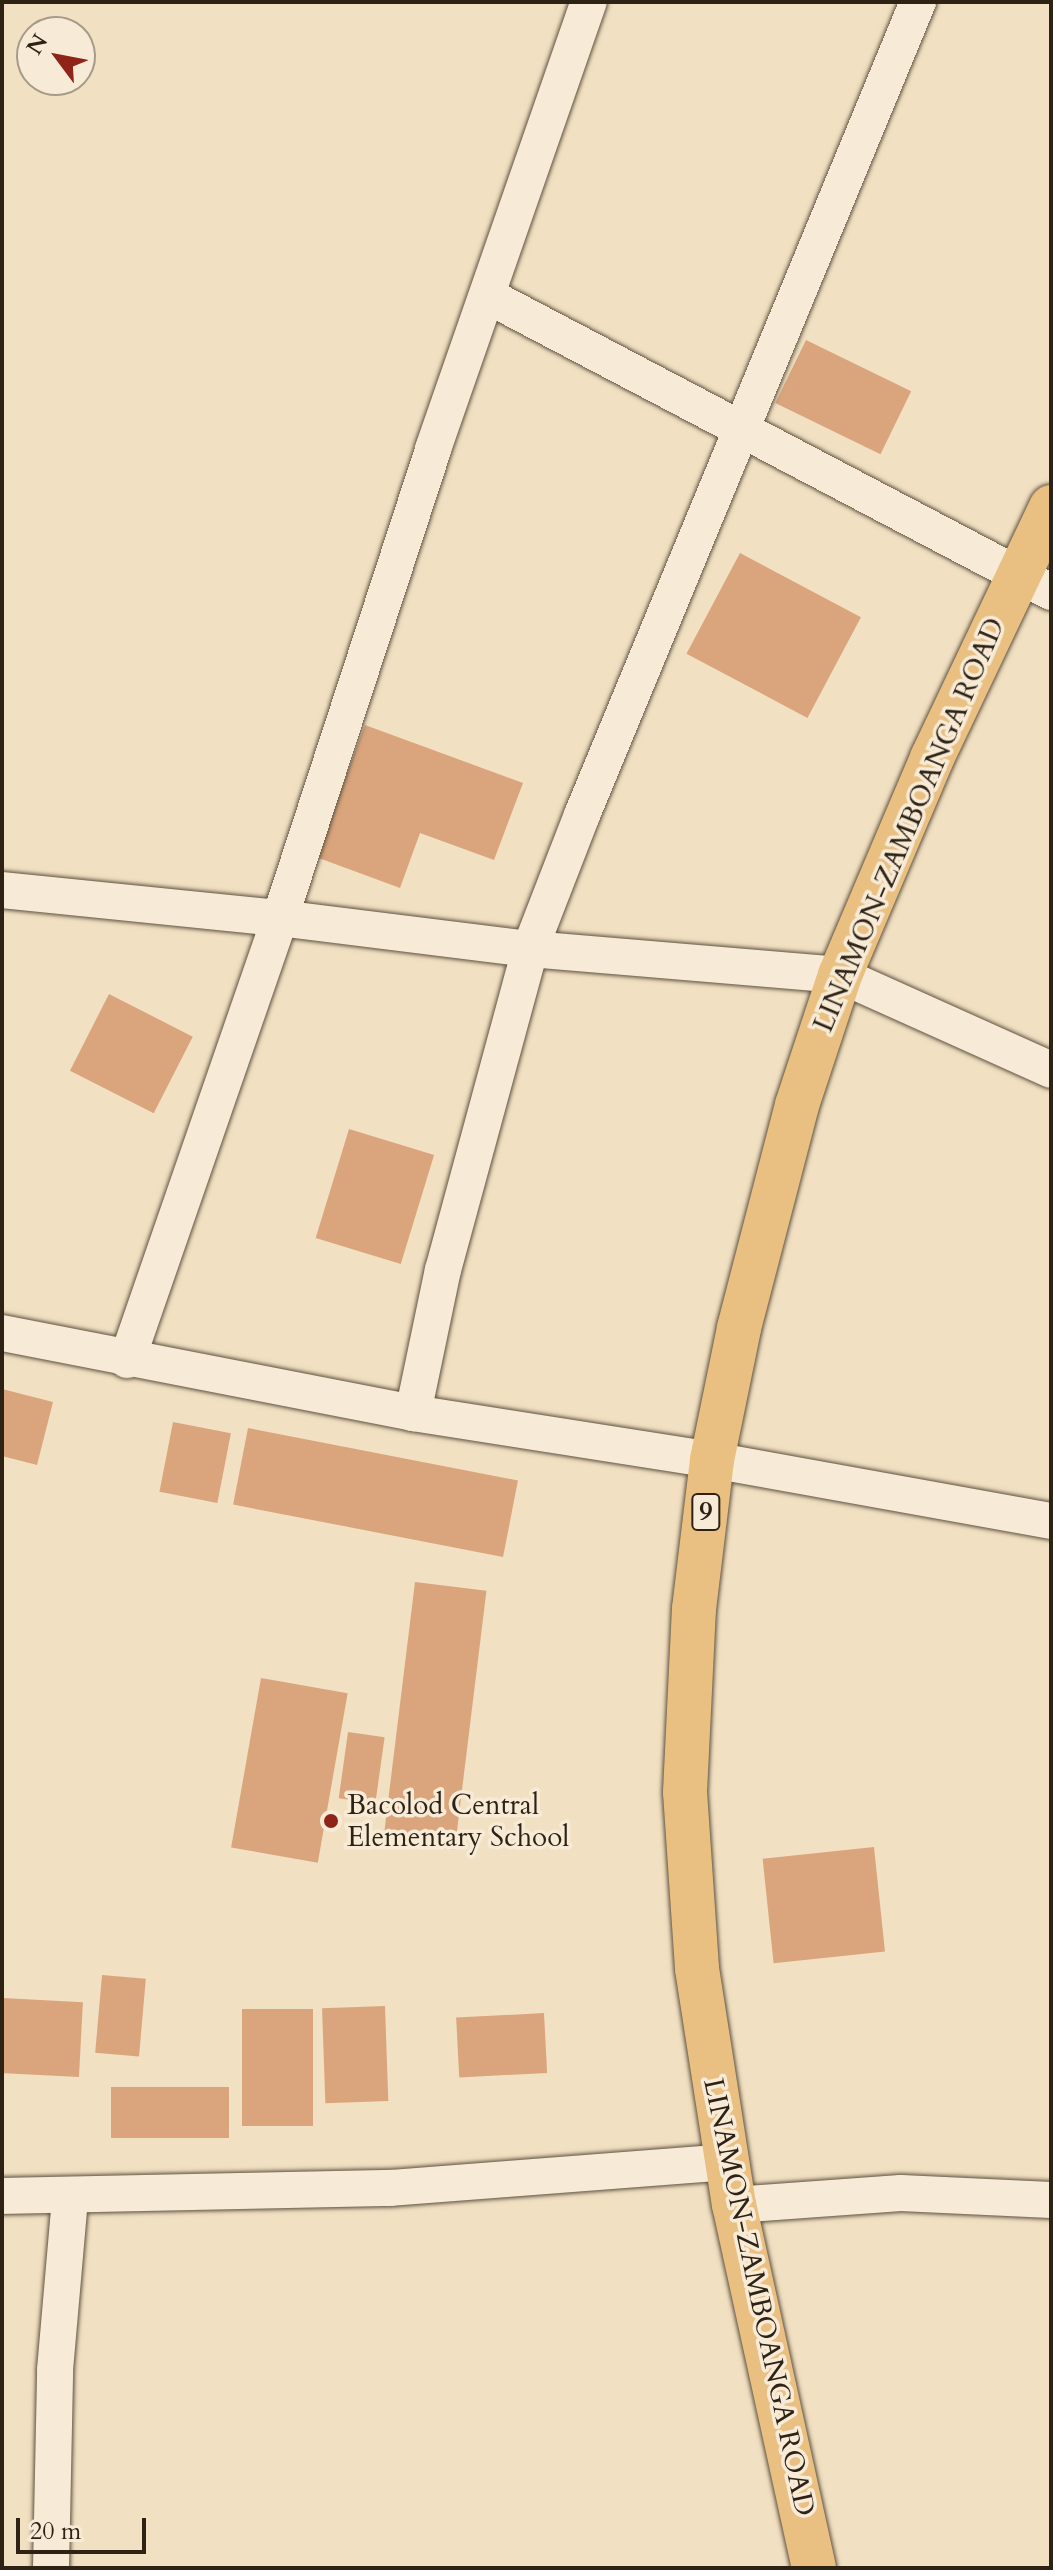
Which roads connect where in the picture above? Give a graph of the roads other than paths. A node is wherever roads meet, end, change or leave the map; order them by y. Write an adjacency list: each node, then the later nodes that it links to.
1 (589, 2): 3 (street)
2 (918, 2): 4 (street)
3 (488, 296): 4 (street); 8 (street)
4 (744, 431): 6 (street); 9 (street)
5 (1051, 507): 6 (highway, LINAMON-ZAMBOANGA ROAD / 9)
6 (1034, 583): 10 (highway, LINAMON-ZAMBOANGA ROAD / 9)
7 (2, 890): 8 (street)
8 (280, 918): 9 (street); 13 (street)
9 (530, 949): 10 (street); 14 (street)
10 (840, 975): 11 (street); 15 (highway, LINAMON-ZAMBOANGA ROAD / 9)
11 (1051, 1070)
12 (2, 1333): 13 (street)
13 (127, 1360): 14 (street)
14 (413, 1413): 15 (street)
15 (712, 1460): 16 (street); 17 (highway, LINAMON-ZAMBOANGA ROAD / 9)
16 (1051, 1521)
17 (727, 2162): 19 (street); 21 (highway, LINAMON-ZAMBOANGA ROAD / 9)
18 (2, 2196): 19 (street)
19 (70, 2197): 22 (street)
20 (1051, 2200): 21 (street)
21 (734, 2205): 23 (highway, LINAMON-ZAMBOANGA ROAD / 9)
22 (51, 2568)
23 (814, 2568)

